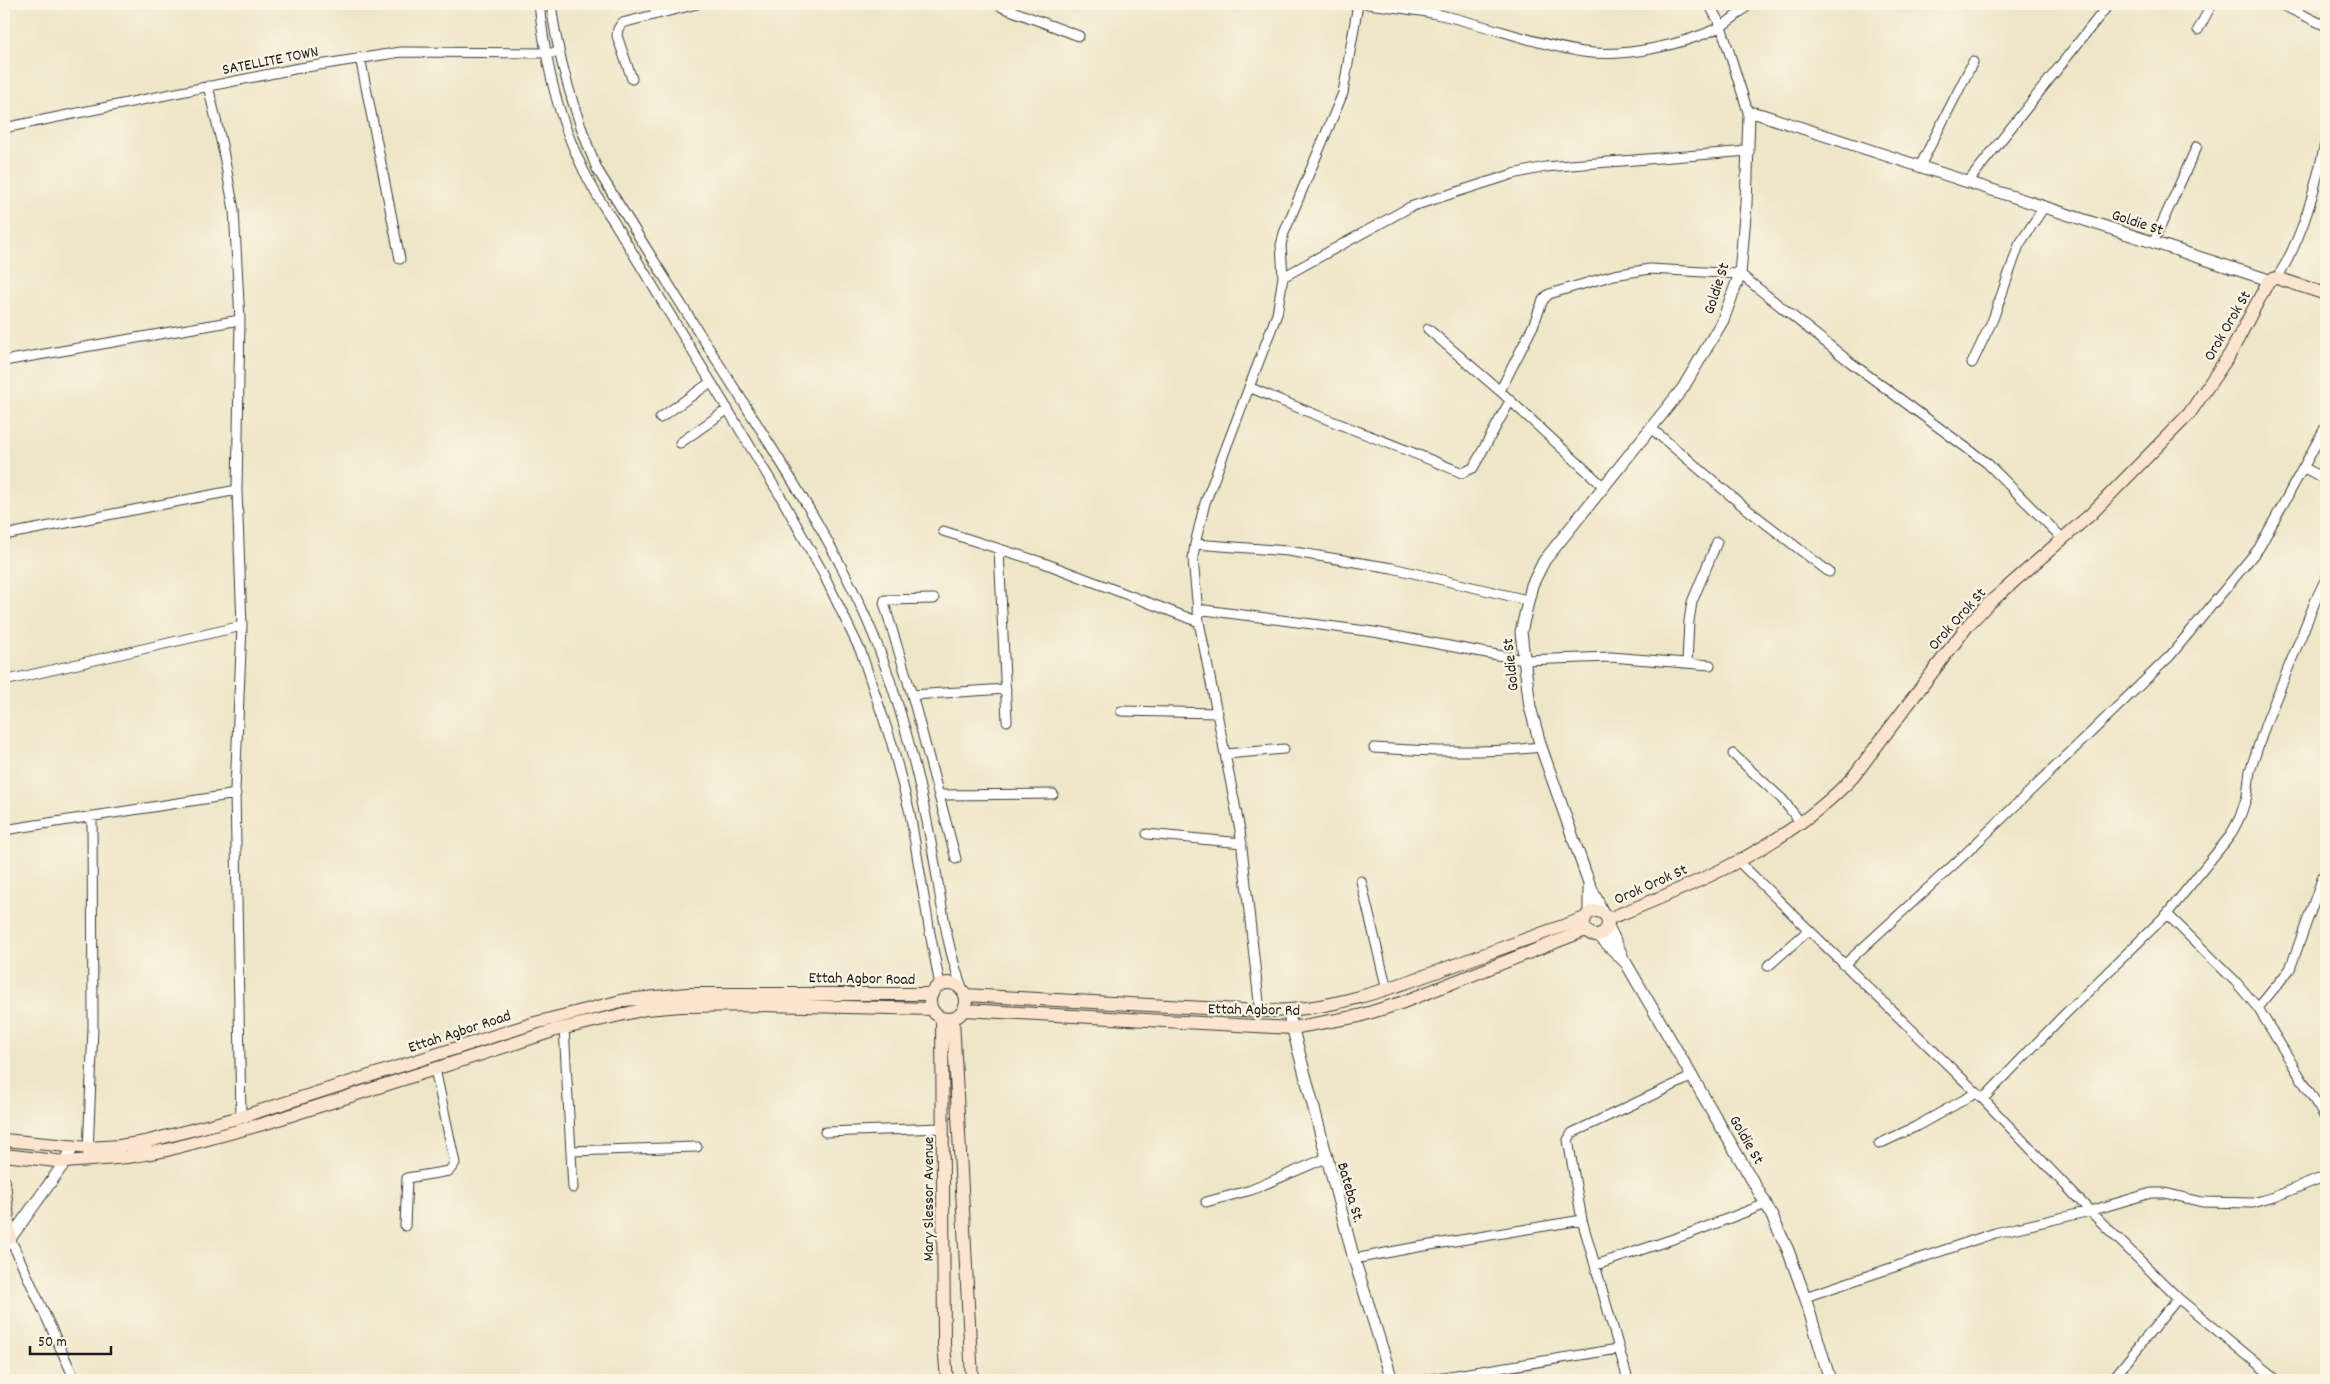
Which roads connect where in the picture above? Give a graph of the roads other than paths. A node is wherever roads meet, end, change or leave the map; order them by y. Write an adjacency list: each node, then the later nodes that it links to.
1 (539, 4): 17 (street)
2 (551, 4): 18 (street)
3 (697, 4): 21 (street)
4 (999, 4): 16 (street)
5 (1358, 4): 34 (street)
6 (1368, 4): 12 (street)
7 (1709, 4): 13 (street)
8 (1750, 4): 13 (street)
9 (2109, 4): 29 (street)
10 (2212, 4): 15 (street)
11 (2280, 4): 14 (street)
12 (1403, 6): 13 (street)
13 (1722, 26): 23 (street)
14 (2326, 26)
15 (2198, 30)
16 (1079, 36)
17 (545, 53): 18 (street, SATELLITE TOWN); 19 (street, SATELLITE TOWN); 41 (street)
18 (558, 53): 103 (street)
19 (360, 57): 22 (street, SATELLITE TOWN); 32 (street)
20 (1973, 62): 28 (street)
21 (632, 79)
22 (208, 86): 24 (street, SATELLITE TOWN); 37 (street)
23 (1749, 115): 27 (street, Goldie St); 28 (street, Goldie St)
24 (4, 128)
25 (2326, 140): 35 (street)
26 (2197, 146): 31 (street)
27 (1749, 151): 33 (street, Goldie St); 34 (street)
28 (1920, 166): 29 (street, Goldie St)
29 (1968, 182): 30 (street, Goldie St)
30 (2044, 207): 31 (street, Goldie St); 40 (street)
31 (2153, 243): 35 (street, Goldie St)
32 (400, 259)
33 (1740, 274): 43 (street); 48 (street, Goldie St); 56 (street)
34 (1284, 277): 42 (street)
35 (2273, 279): 36 (main road); 56 (main road, Orok Orok St)
36 (2326, 294)
37 (240, 320): 39 (street); 53 (street)
38 (1428, 329): 43 (street)
39 (4, 361)
40 (1972, 363)
41 (711, 382): 45 (street); 46 (street)
42 (1249, 387): 44 (street); 58 (street)
43 (1500, 391): 44 (street)
44 (1510, 401): 52 (street)
45 (728, 409): 49 (street); 101 (street)
46 (660, 418)
47 (2326, 426): 50 (street)
48 (1652, 429): 52 (street, Goldie St); 60 (street)
49 (680, 443)
50 (2304, 468): 51 (street); 99 (street)
51 (2326, 480)
52 (1603, 486): 63 (street, Goldie St)
53 (237, 490): 55 (street); 66 (street)
54 (943, 531): 59 (street)
55 (4, 535)
56 (2062, 539): 85 (main road, Orok Orok St)
57 (1717, 542): 68 (street)
58 (1194, 544): 63 (street); 64 (street)
59 (999, 549): 65 (street); 71 (street)
60 (1829, 572)
61 (2326, 578): 94 (street)
62 (934, 599): 72 (street)
63 (1527, 600): 67 (street, Goldie St)
64 (1197, 609): 65 (street); 67 (street)
65 (1199, 622): 74 (street)
66 (242, 626): 70 (street); 81 (street)
67 (1524, 660): 68 (street); 76 (street, Goldie St)
68 (1687, 663): 69 (street)
69 (1710, 665)
70 (4, 681)
71 (1006, 689): 72 (street); 75 (street)
72 (912, 695): 83 (street)
73 (1121, 711): 74 (street)
74 (1218, 713): 79 (street)
75 (1007, 721)
76 (1541, 747): 77 (street); 93 (street, Goldie St)
77 (1374, 748)
78 (1284, 749): 79 (street)
79 (1226, 754): 88 (street)
80 (1733, 754): 85 (street)
81 (236, 794): 84 (street); 115 (street)
82 (1053, 794): 83 (street)
83 (939, 795): 89 (street)
84 (92, 816): 86 (street); 123 (street)
85 (1801, 823): 90 (main road, Orok Orok St)
86 (4, 830)
87 (1148, 834): 88 (street)
88 (1242, 843): 107 (street)
89 (956, 859)
90 (1738, 860): 95 (main road, Orok Orok St); 97 (street)
91 (2325, 874): 104 (street)
92 (1362, 881): 102 (street)
93 (1589, 883): 95 (street, Goldie St); 96 (street)
94 (2168, 914): 104 (street); 114 (street)
95 (1606, 919): 96 (main road); 96 (main road); 98 (street, Goldie St)
96 (1589, 924): 98 (street, Goldie St); 102 (main road, Ettah Agbor Rd); 111 (main road, Ettah Agbor Rd)
97 (1809, 930): 99 (street); 100 (street)
98 (1626, 963): 113 (street, Goldie St)
99 (1844, 965): 114 (street)
100 (1768, 966)
101 (936, 990): 103 (main road); 105 (main road); 115 (main road, Ettah Agbor Road)
102 (1387, 990): 108 (main road, Ettah Agbor Rd)
103 (964, 993): 106 (main road); 107 (main road, Ettah Agbor Rd)
104 (2258, 1008): 116 (street)
105 (932, 1009): 109 (main road); 110 (main road, Ettah Agbor Road)
106 (964, 1010): 109 (main road); 111 (main road, Ettah Agbor Rd)
107 (1260, 1011): 108 (main road, Ettah Agbor Rd)
108 (1288, 1011): 111 (street, Bateba St.)
109 (948, 1018): 117 (main road, Mary Slessor Avenue); 145 (main road, Mary Slessor Avenue)
110 (564, 1028): 112 (main road, Ettah Agbor Road); 124 (street)
111 (1292, 1028): 126 (street, Bateba St.)
112 (435, 1069): 127 (main road, Ettah Agbor Road); 136 (street)
113 (1693, 1076): 133 (street, Goldie St); 135 (street)
114 (1979, 1096): 120 (street); 134 (street)
115 (241, 1117): 123 (main road, Ettah Agbor Road)
116 (2326, 1119)
117 (943, 1128): 118 (street); 144 (main road, Mary Slessor Avenue)
118 (825, 1132)
119 (4, 1140): 121 (main road, Ettah Agbor Road)
120 (1879, 1144)
121 (73, 1147): 123 (main road, Ettah Agbor Road); 128 (street)
122 (697, 1147): 124 (street)
123 (89, 1148): 127 (street)
124 (571, 1151): 131 (street)
125 (4, 1155): 128 (main road, Ettah Agbor Road)
126 (1326, 1158): 132 (street); 138 (street, Bateba St.)
127 (87, 1161): 128 (main road, Ettah Agbor Road)
128 (65, 1162): 137 (street)
129 (2326, 1176): 134 (street)
130 (4, 1182): 137 (main road)
131 (573, 1188)
132 (1206, 1202)
133 (1766, 1204): 139 (street); 140 (street, Goldie St)
134 (2090, 1211): 140 (street); 141 (street)
135 (1582, 1220): 138 (street); 139 (street)
136 (405, 1226)
137 (7, 1242): 143 (street)
138 (1354, 1259): 146 (street, Bateba St.)
139 (1596, 1264): 142 (street)
140 (1805, 1297): 149 (street, Goldie St)
141 (2178, 1298): 150 (street); 151 (street)
142 (1618, 1349): 147 (street); 148 (street)
143 (75, 1380)
144 (947, 1380)
145 (972, 1380)
146 (1392, 1380)
147 (1425, 1380)
148 (1628, 1380)
149 (1830, 1380)
150 (2112, 1380)
151 (2277, 1380)

